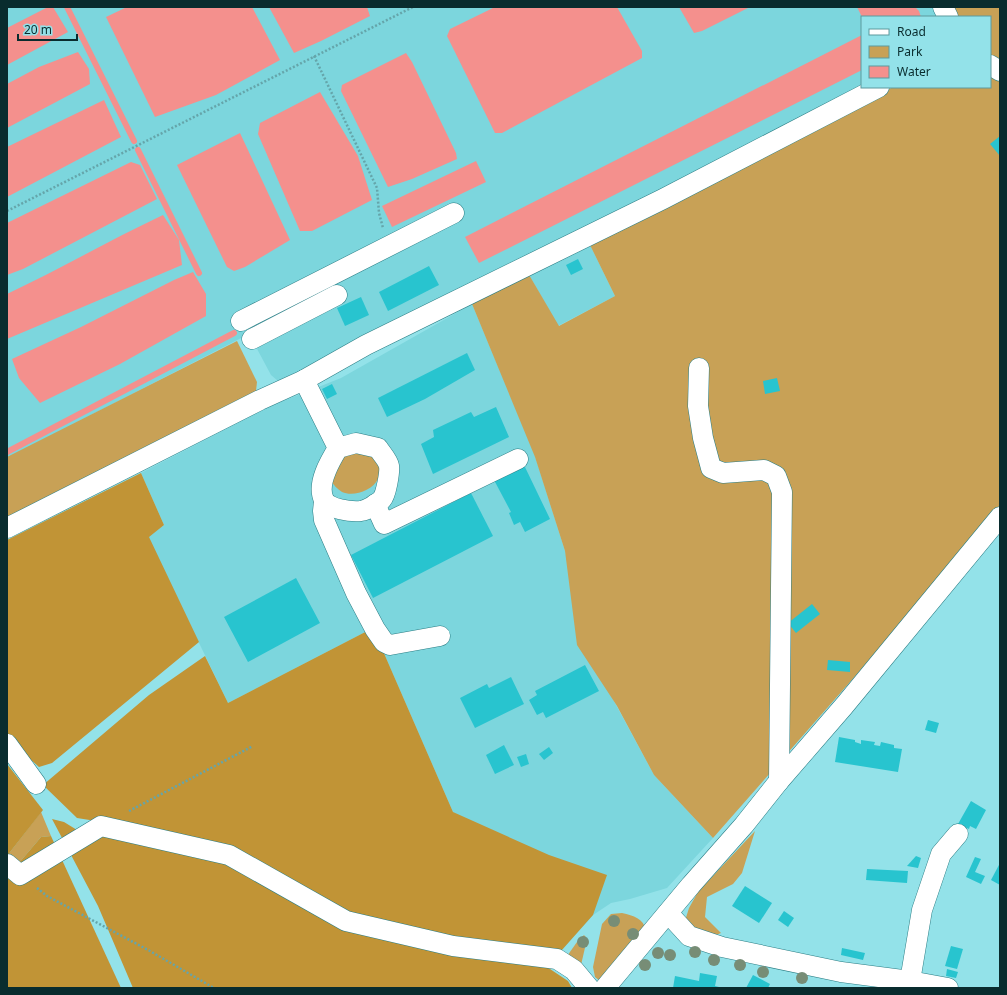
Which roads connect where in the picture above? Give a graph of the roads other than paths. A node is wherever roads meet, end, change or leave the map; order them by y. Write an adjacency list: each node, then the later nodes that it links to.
1 (943, 7): 2 (street)
2 (948, 16)
3 (991, 66): 4 (street)
4 (1000, 71)
5 (877, 88): 11 (street)
6 (454, 213): 8 (street)
7 (337, 295): 9 (street)
8 (241, 321)
9 (252, 339)
10 (699, 368): 20 (street)
11 (304, 380): 12 (street); 17 (street)
12 (338, 448): 14 (street); 15 (street)
13 (518, 458): 15 (street)
14 (324, 500): 15 (street); 18 (street)
15 (375, 504)
16 (1000, 517): 20 (street)
17 (7, 528)
18 (440, 636)
19 (7, 744): 21 (street)
20 (779, 780): 24 (street)
21 (36, 784)
22 (958, 834): 25 (street)
23 (14, 869): 26 (street)
24 (668, 913): 25 (street); 27 (street)
25 (910, 981): 28 (street)
26 (589, 988)
27 (605, 988)
28 (948, 988)

